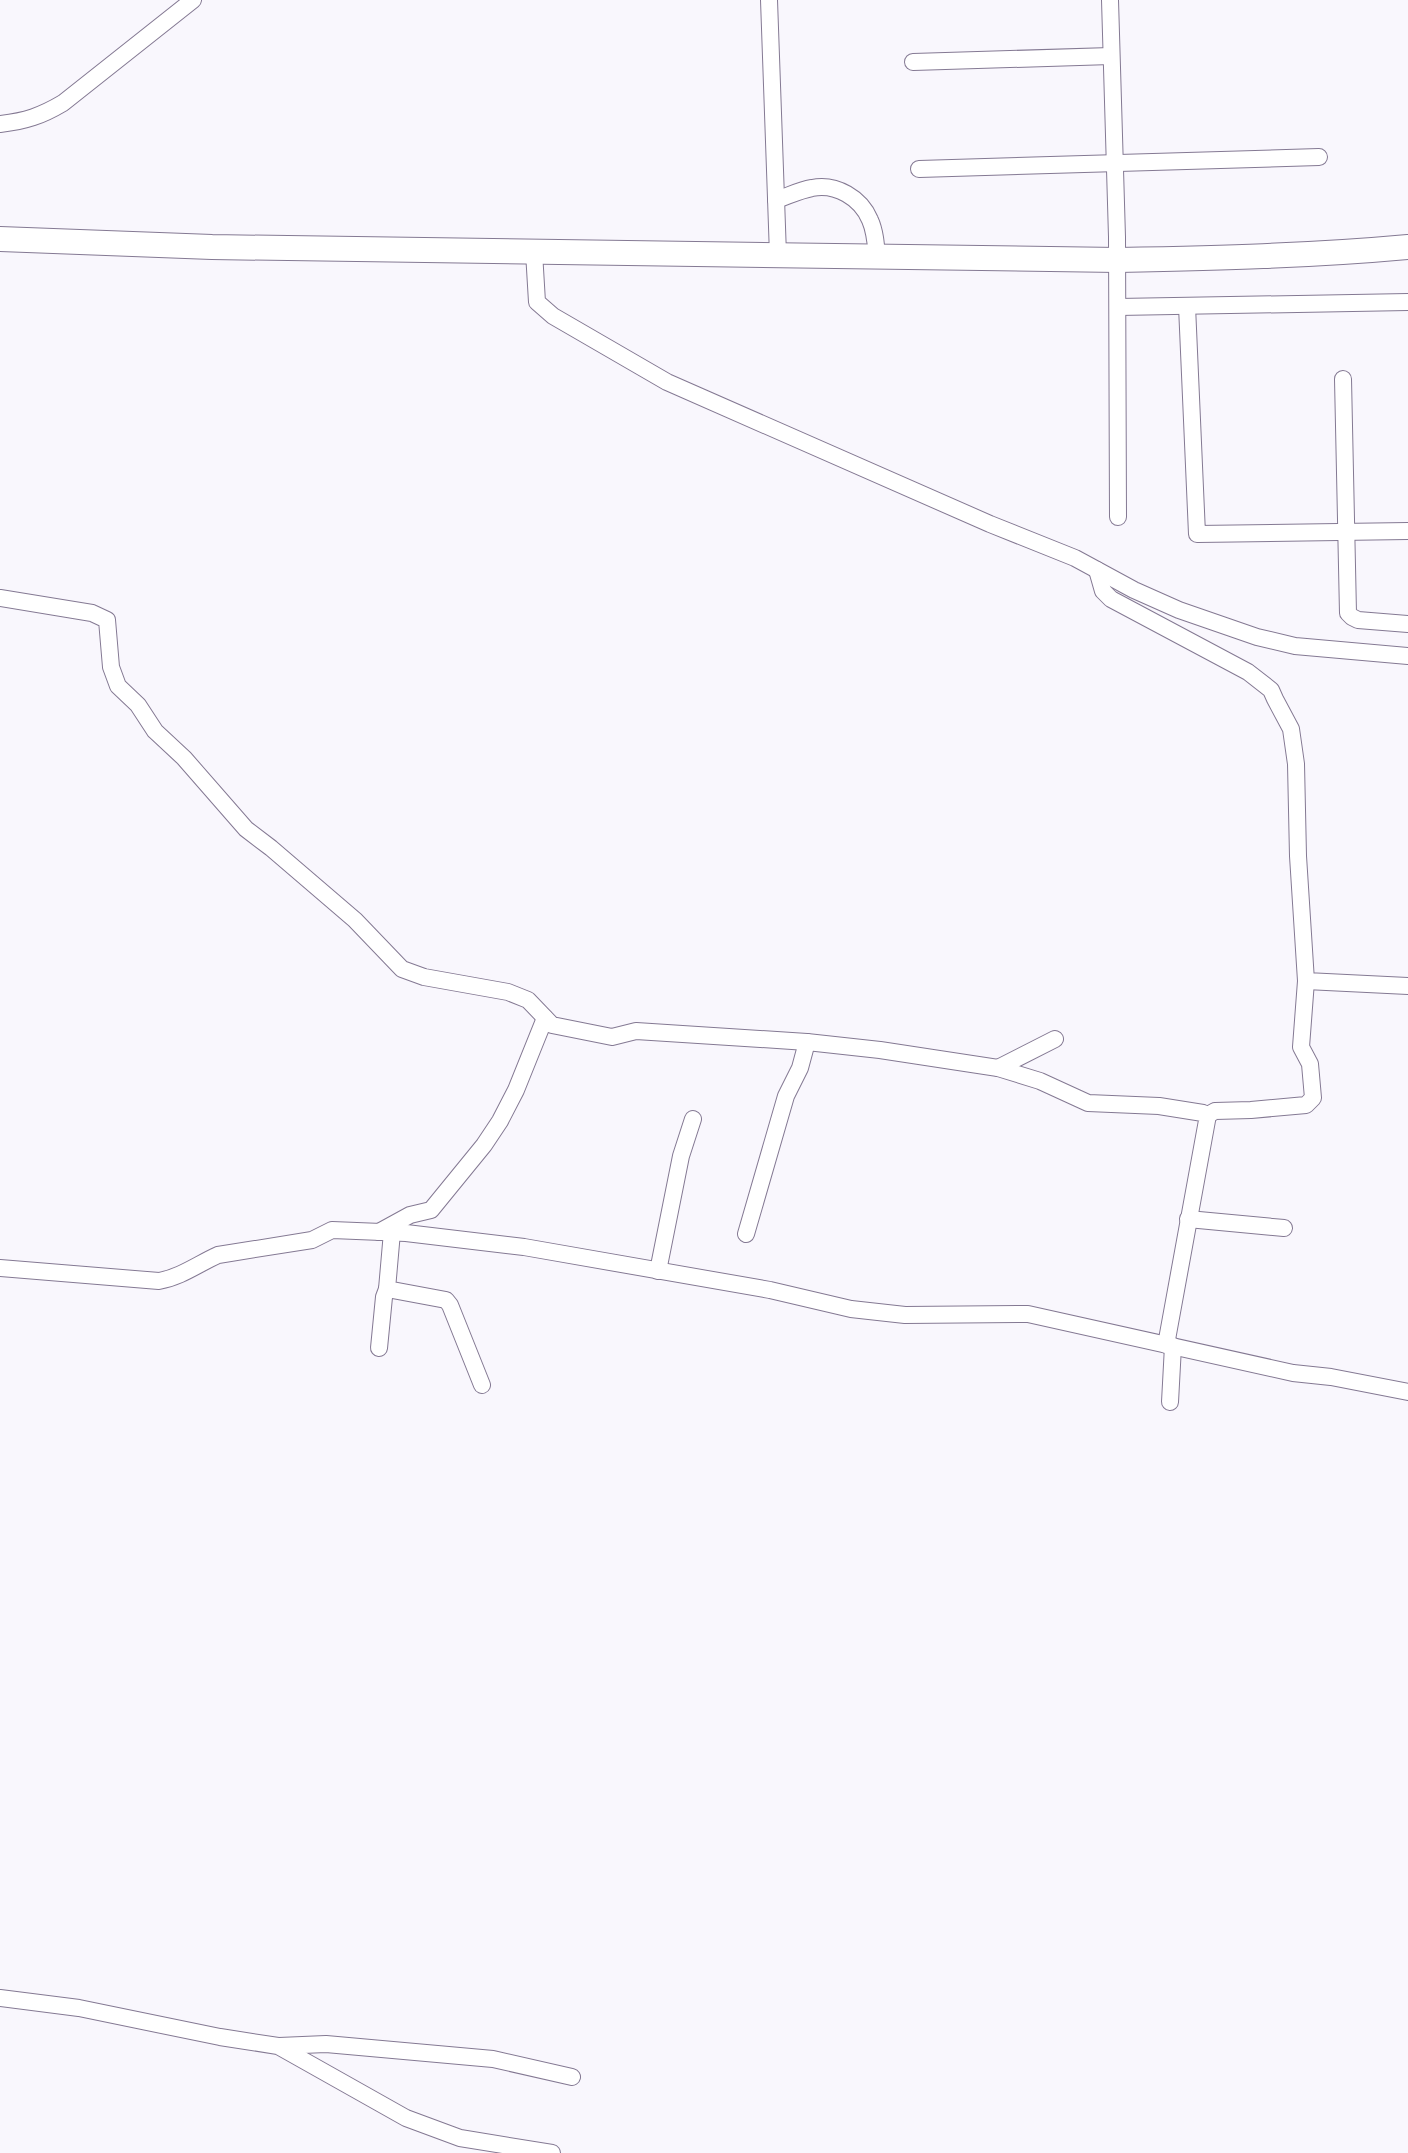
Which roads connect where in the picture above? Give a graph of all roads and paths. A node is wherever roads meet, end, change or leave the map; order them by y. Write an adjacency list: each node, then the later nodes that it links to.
1 (193, 0): 6 (street)
2 (769, 0): 10 (street)
3 (1110, 0): 4 (street)
4 (1111, 56): 5 (street); 8 (street)
5 (913, 62)
6 (0, 124)
7 (1319, 157): 8 (street)
8 (1114, 163): 9 (street); 16 (street)
9 (920, 169)
10 (776, 200): 14 (street); 15 (street)
11 (0, 239): 13 (main road)
12 (1408, 247): 16 (main road)
13 (534, 252): 14 (main road); 24 (street)
14 (778, 255): 15 (main road)
15 (877, 257): 16 (main road)
16 (1118, 260): 19 (street)
17 (1408, 302): 18 (street)
18 (1187, 306): 19 (street); 23 (street)
19 (1118, 307): 21 (street)
20 (1343, 379): 23 (street)
21 (1118, 517)
22 (1408, 531): 23 (street)
23 (1346, 532): 26 (street)
24 (1097, 570): 27 (street); 28 (street)
25 (0, 598): 30 (street)
26 (1408, 624)
27 (1408, 656)
28 (1306, 981): 29 (street); 34 (street)
29 (1408, 986)
30 (545, 1018): 32 (street); 38 (street)
31 (1055, 1039): 33 (street)
32 (807, 1042): 33 (street); 39 (street)
33 (998, 1068): 34 (street)
34 (1208, 1115): 36 (street)
35 (693, 1119): 41 (street)
36 (1188, 1219): 37 (street); 43 (street)
37 (1284, 1228)
38 (386, 1232): 40 (street); 41 (street); 42 (street)
39 (746, 1234)
40 (0, 1268)
41 (658, 1271): 43 (street)
42 (387, 1289): 44 (street); 45 (street)
43 (1169, 1346): 46 (street); 47 (street)
44 (379, 1348)
45 (482, 1385)
46 (1408, 1392)
47 (1170, 1402)
48 (0, 1998): 49 (street)
49 (278, 2046): 50 (street); 51 (street)
50 (572, 2077)
51 (552, 2153)

